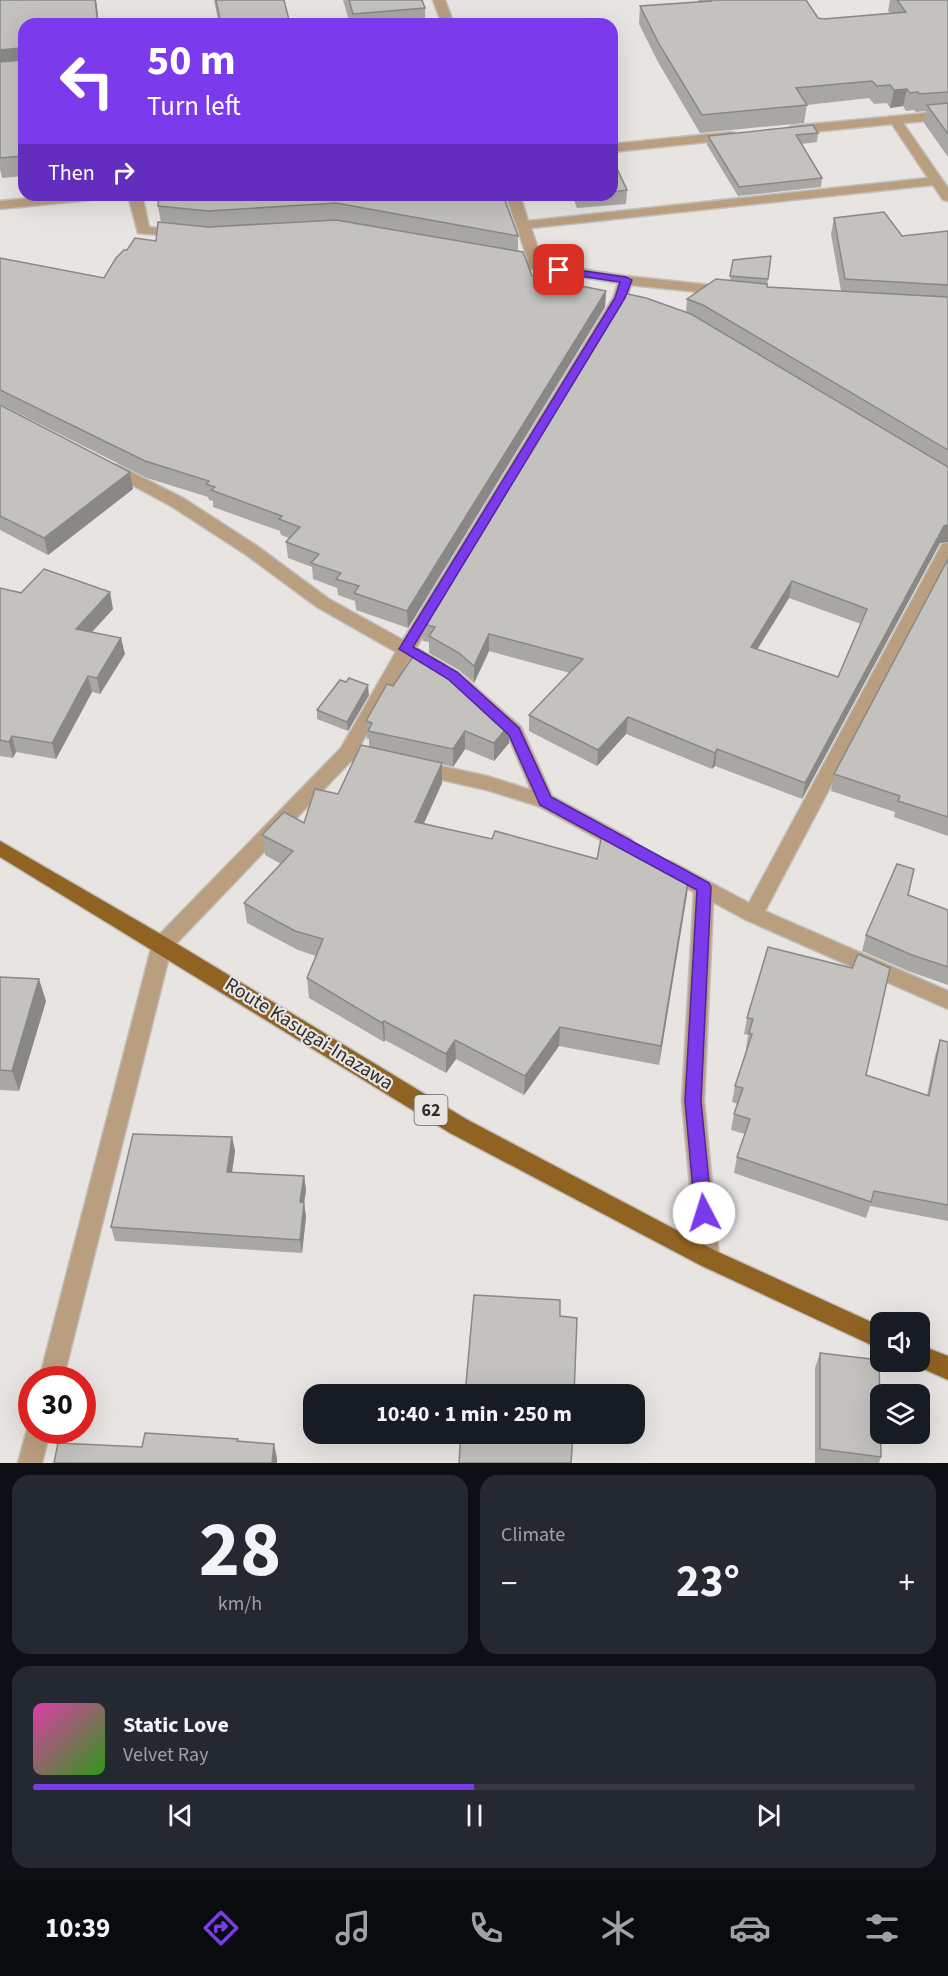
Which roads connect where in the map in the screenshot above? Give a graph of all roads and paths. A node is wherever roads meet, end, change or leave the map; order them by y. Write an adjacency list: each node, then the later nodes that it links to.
1 (439, 0): 2 (street)
2 (446, 18)
3 (948, 115): 4 (street)
4 (895, 120): 5 (street); 8 (street)
5 (777, 132)
6 (742, 135): 7 (street)
7 (618, 147)
8 (937, 181): 9 (street); 14 (street)
9 (948, 197)
10 (40, 201): 13 (street)
11 (136, 201): 15 (street)
12 (515, 201): 14 (street)
13 (0, 205)
14 (524, 225): 17 (street)
15 (199, 236)
16 (490, 258): 17 (street)
17 (537, 266): 18 (street)
18 (626, 280): 19 (street); 22 (street)
19 (742, 292)
20 (94, 459): 22 (street)
21 (948, 548): 27 (street)
22 (405, 649): 23 (street); 24 (street)
23 (347, 753): 24 (street); 28 (street)
24 (545, 801): 26 (street)
25 (0, 848): 28 (main road, Route Kasugai-Inazawa / 62)
26 (704, 887): 27 (street); 30 (street)
27 (753, 914): 29 (street)
28 (162, 945): 30 (main road, Route Kasugai-Inazawa / 62); 33 (street)
29 (948, 1000)
30 (708, 1258): 31 (main road, Route Kasugai-Inazawa / 62)
31 (870, 1333)
32 (930, 1360): 34 (main road)
33 (55, 1366)
34 (948, 1368)
35 (35, 1444): 36 (street)
36 (30, 1463)

